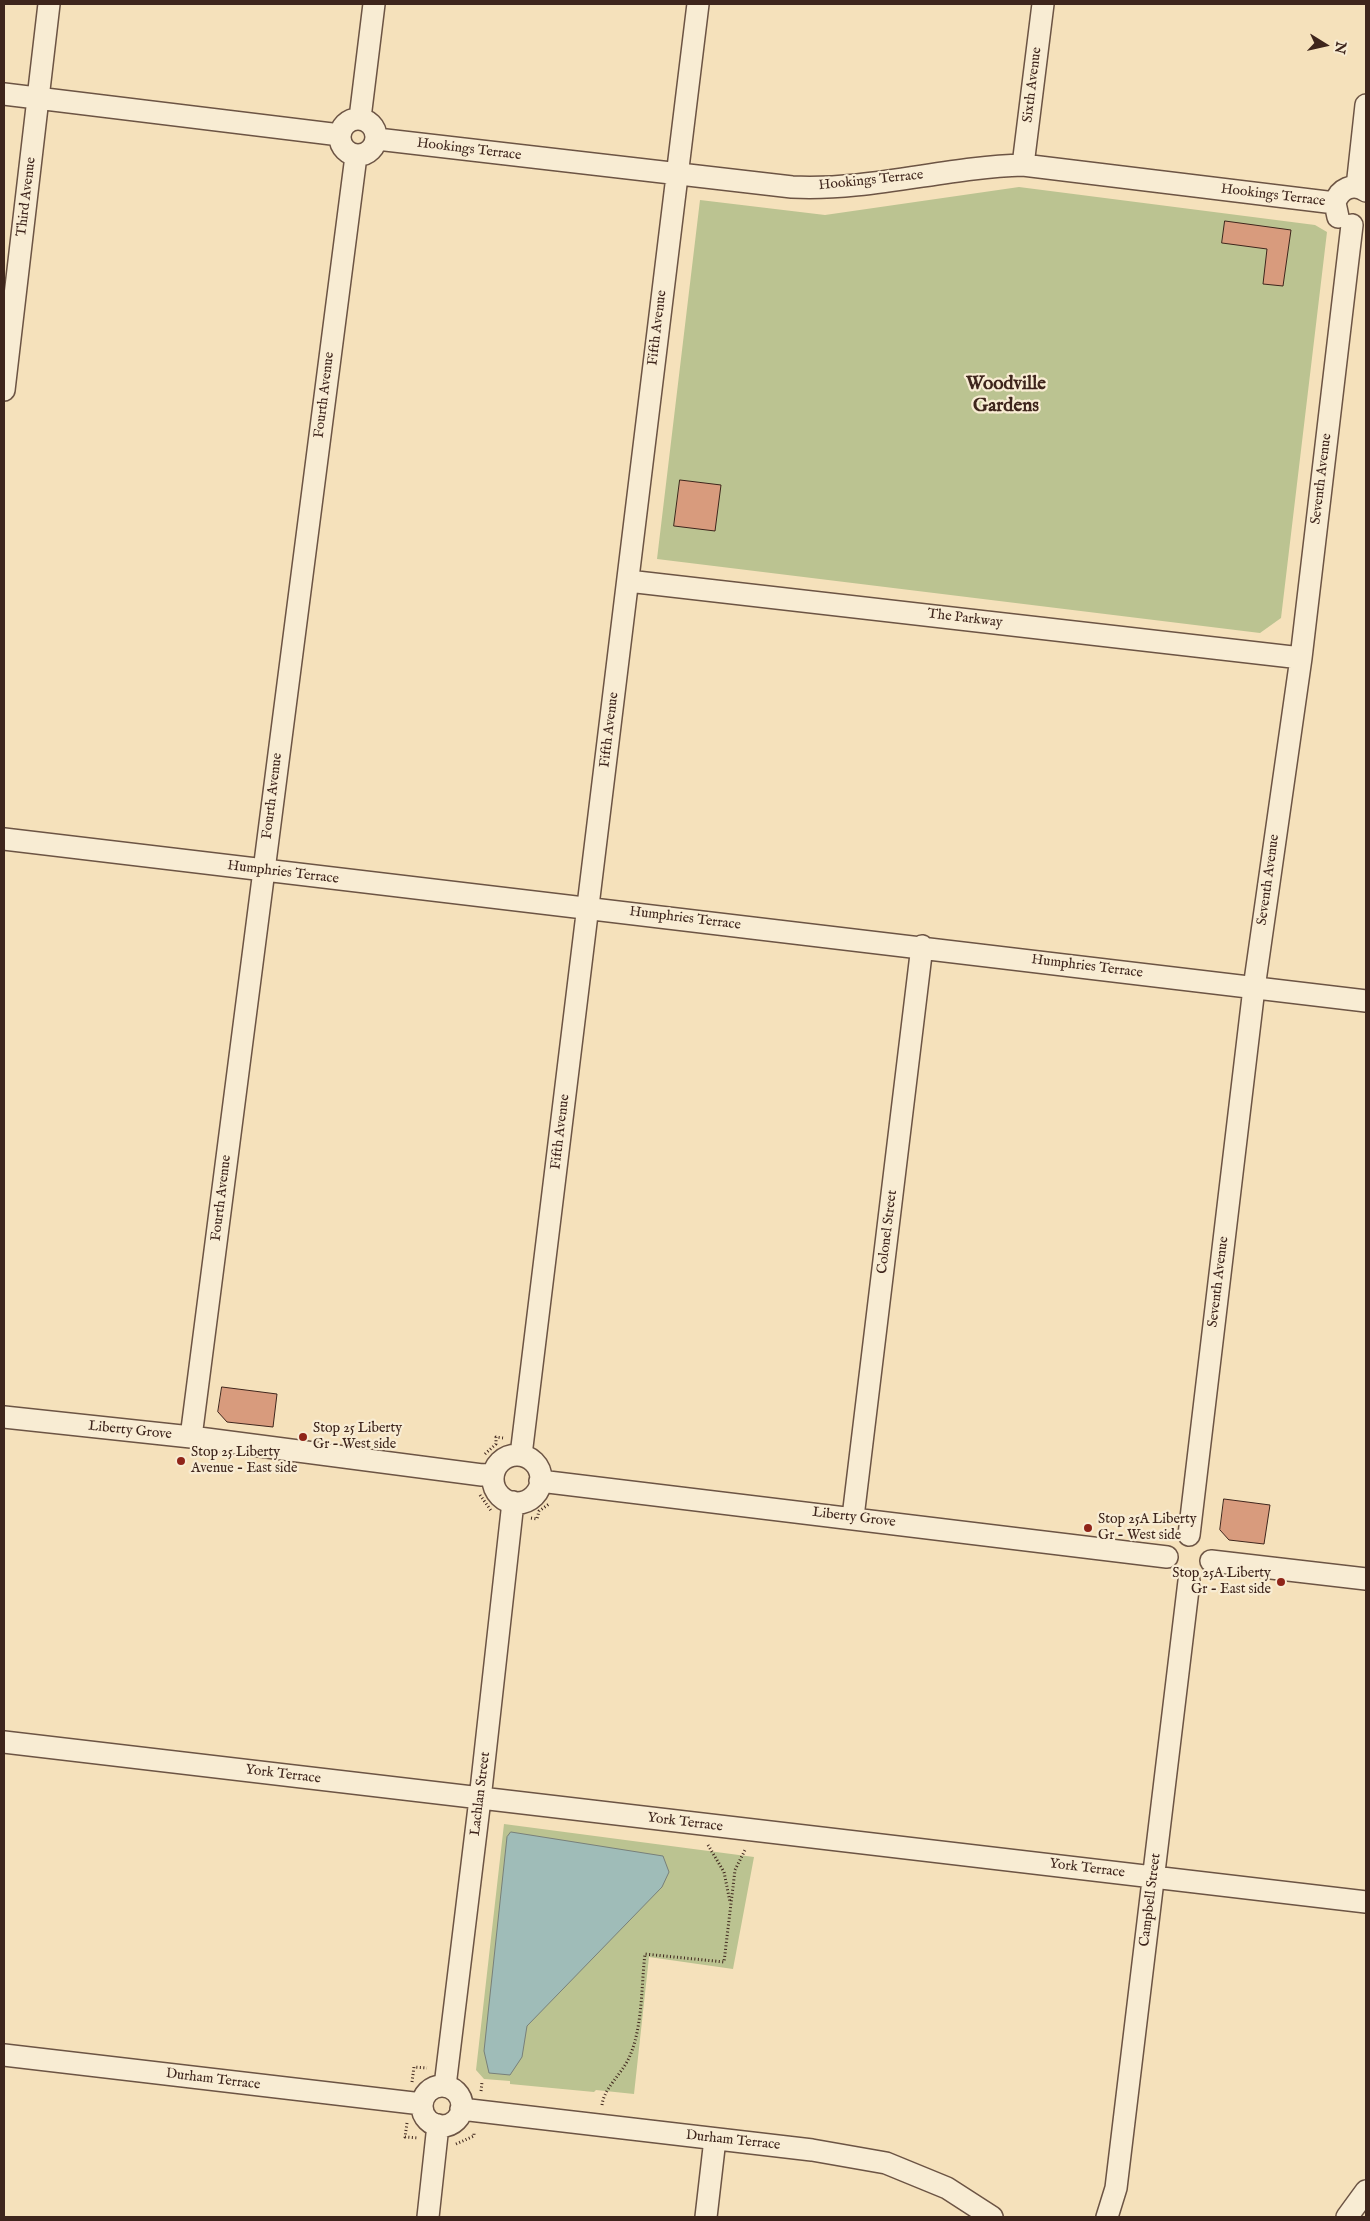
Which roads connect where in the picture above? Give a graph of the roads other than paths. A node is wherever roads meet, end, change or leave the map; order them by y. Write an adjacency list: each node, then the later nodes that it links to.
1 (49, 4): 6 (street, Third Avenue)
2 (374, 4): 8 (street)
3 (698, 4): 13 (street, Fifth Avenue)
4 (1043, 4): 12 (street, Sixth Avenue)
5 (4, 94): 6 (street)
6 (38, 98): 9 (street); 17 (street, Third Avenue)
7 (1366, 104): 14 (street)
8 (360, 118): 9 (street); 10 (street)
9 (340, 135): 11 (street)
10 (377, 139): 11 (street); 13 (street, Hookings Terrace)
11 (356, 156): 21 (street, Fourth Avenue)
12 (1023, 166): 13 (street, Hookings Terrace); 15 (street, Hookings Terrace)
13 (677, 175): 18 (street, Fifth Avenue)
14 (1362, 189): 15 (street)
15 (1335, 204): 16 (street)
16 (1359, 223): 19 (street, Seventh Avenue)
17 (4, 390)
18 (628, 581): 19 (street, The Parkway); 22 (street, Fifth Avenue)
19 (1301, 658): 24 (street, Seventh Avenue)
20 (4, 839): 21 (street, Humphries Terrace)
21 (264, 871): 22 (street, Humphries Terrace); 27 (street, Fourth Avenue)
22 (589, 908): 23 (street, Humphries Terrace); 28 (street, Fifth Avenue)
23 (922, 946): 24 (street, Humphries Terrace); 32 (street, Colonel Street)
24 (1254, 988): 25 (street, Humphries Terrace); 33 (street, Seventh Avenue)
25 (1366, 1001)
26 (4, 1418): 27 (street, Liberty Grove)
27 (191, 1437): 29 (street, Liberty Grove)
28 (521, 1455): 29 (street); 30 (street)
29 (494, 1474): 31 (street)
30 (540, 1481): 31 (street); 32 (street, Liberty Grove)
31 (514, 1502): 39 (street, Lachlan Street)
32 (853, 1518): 34 (street, Liberty Grove)
33 (1189, 1535): 34 (street); 35 (street)
34 (1168, 1557): 37 (street)
35 (1211, 1561): 36 (street); 37 (street)
36 (1366, 1578)
37 (1189, 1581): 40 (street, Campbell Street)
38 (4, 1742): 39 (street, York Terrace)
39 (480, 1799): 40 (street, York Terrace); 43 (street, Lachlan Street)
40 (1154, 1877): 41 (street, York Terrace); 52 (street, Campbell Street)
41 (1366, 1902)
42 (4, 2056): 44 (street, Durham Terrace)
43 (445, 2086): 44 (street); 45 (street)
44 (422, 2104): 46 (street)
45 (461, 2109): 46 (street); 47 (street, Durham Terrace)
46 (438, 2125): 49 (street)
47 (715, 2139): 50 (street); 51 (street, Durham Terrace)
48 (1366, 2191): 53 (street)
49 (428, 2217)
50 (706, 2217)
51 (992, 2217)
52 (1107, 2217)
53 (1347, 2217)

